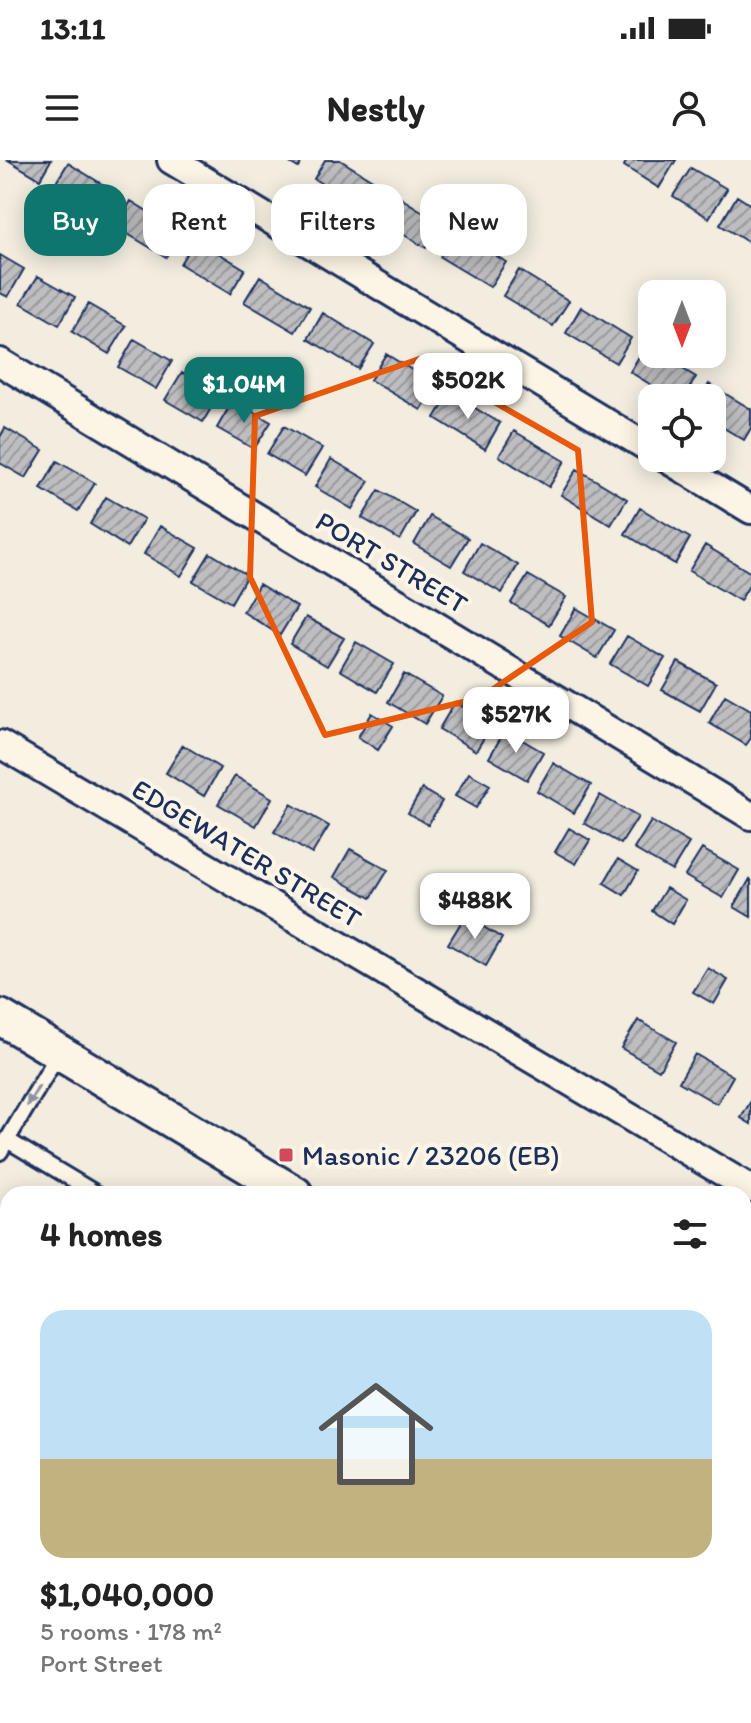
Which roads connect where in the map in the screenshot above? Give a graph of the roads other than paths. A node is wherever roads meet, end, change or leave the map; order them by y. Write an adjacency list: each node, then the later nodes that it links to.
1 (171, 160): 3 (street)
2 (0, 362): 7 (street, PORT STREET)
3 (638, 442)
4 (688, 472): 5 (street)
5 (751, 510)
6 (0, 744): 13 (street, EDGEWATER STREET)
7 (751, 816)
8 (0, 1017): 9 (street)
9 (59, 1053): 10 (lane, one-way to 10); 12 (street)
10 (4, 1146): 11 (lane)
11 (82, 1186)
12 (282, 1186)
13 (746, 1186)

